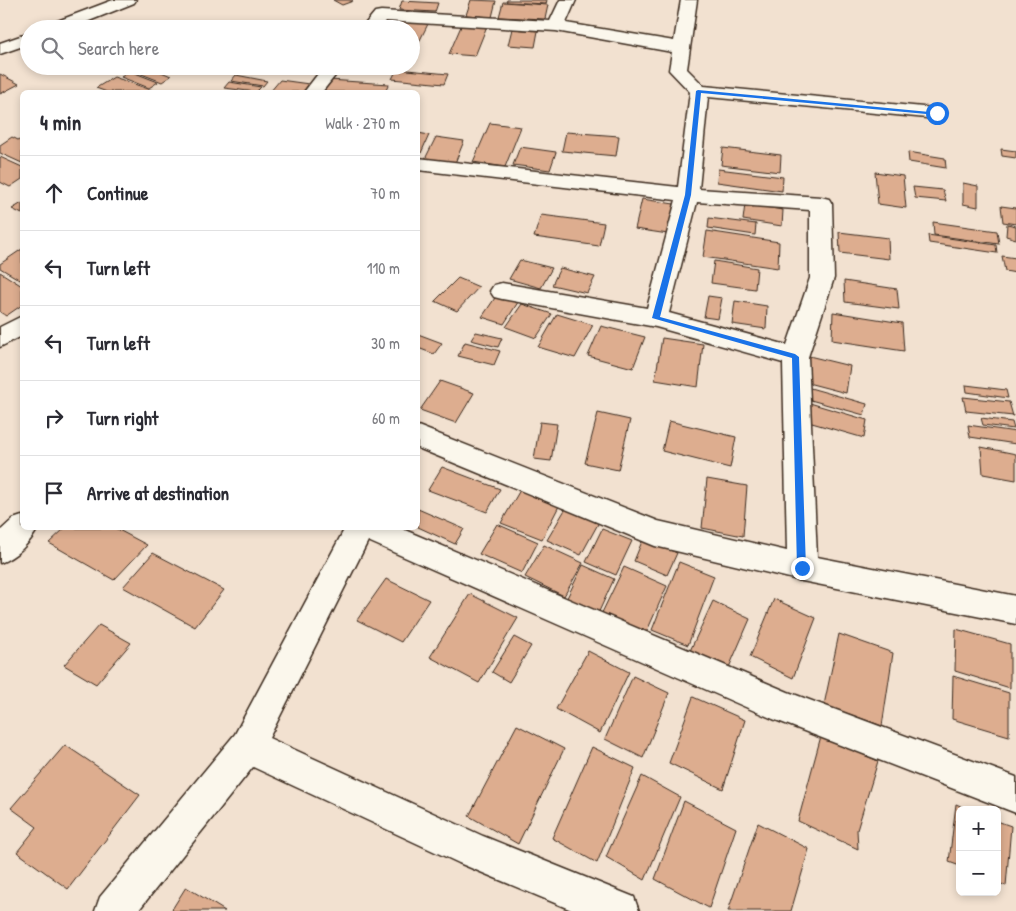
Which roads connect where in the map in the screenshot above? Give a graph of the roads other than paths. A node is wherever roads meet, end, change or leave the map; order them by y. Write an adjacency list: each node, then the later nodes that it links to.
1 (128, 0): 4 (street)
2 (568, 0): 6 (street)
3 (689, 0): 8 (street)
4 (76, 20)
5 (377, 20): 6 (street)
6 (556, 26): 8 (street)
7 (20, 41): 9 (street)
8 (681, 48): 12 (street)
9 (0, 49)
10 (326, 75): 11 (street)
11 (315, 90)
12 (698, 91): 13 (street); 15 (street)
13 (937, 113)
14 (420, 164): 15 (street)
15 (688, 195): 17 (street); 20 (street)
16 (502, 291): 17 (street)
17 (656, 318): 20 (street)
18 (20, 327): 19 (street)
19 (0, 338)
20 (795, 357): 26 (street)
21 (420, 438): 26 (street)
22 (21, 530): 25 (street)
23 (359, 530): 28 (street)
24 (375, 530): 29 (street)
25 (0, 550)
26 (802, 568): 27 (street)
27 (1016, 610)
28 (247, 746): 30 (street); 31 (street)
29 (1016, 795)
30 (114, 911)
31 (620, 911)

